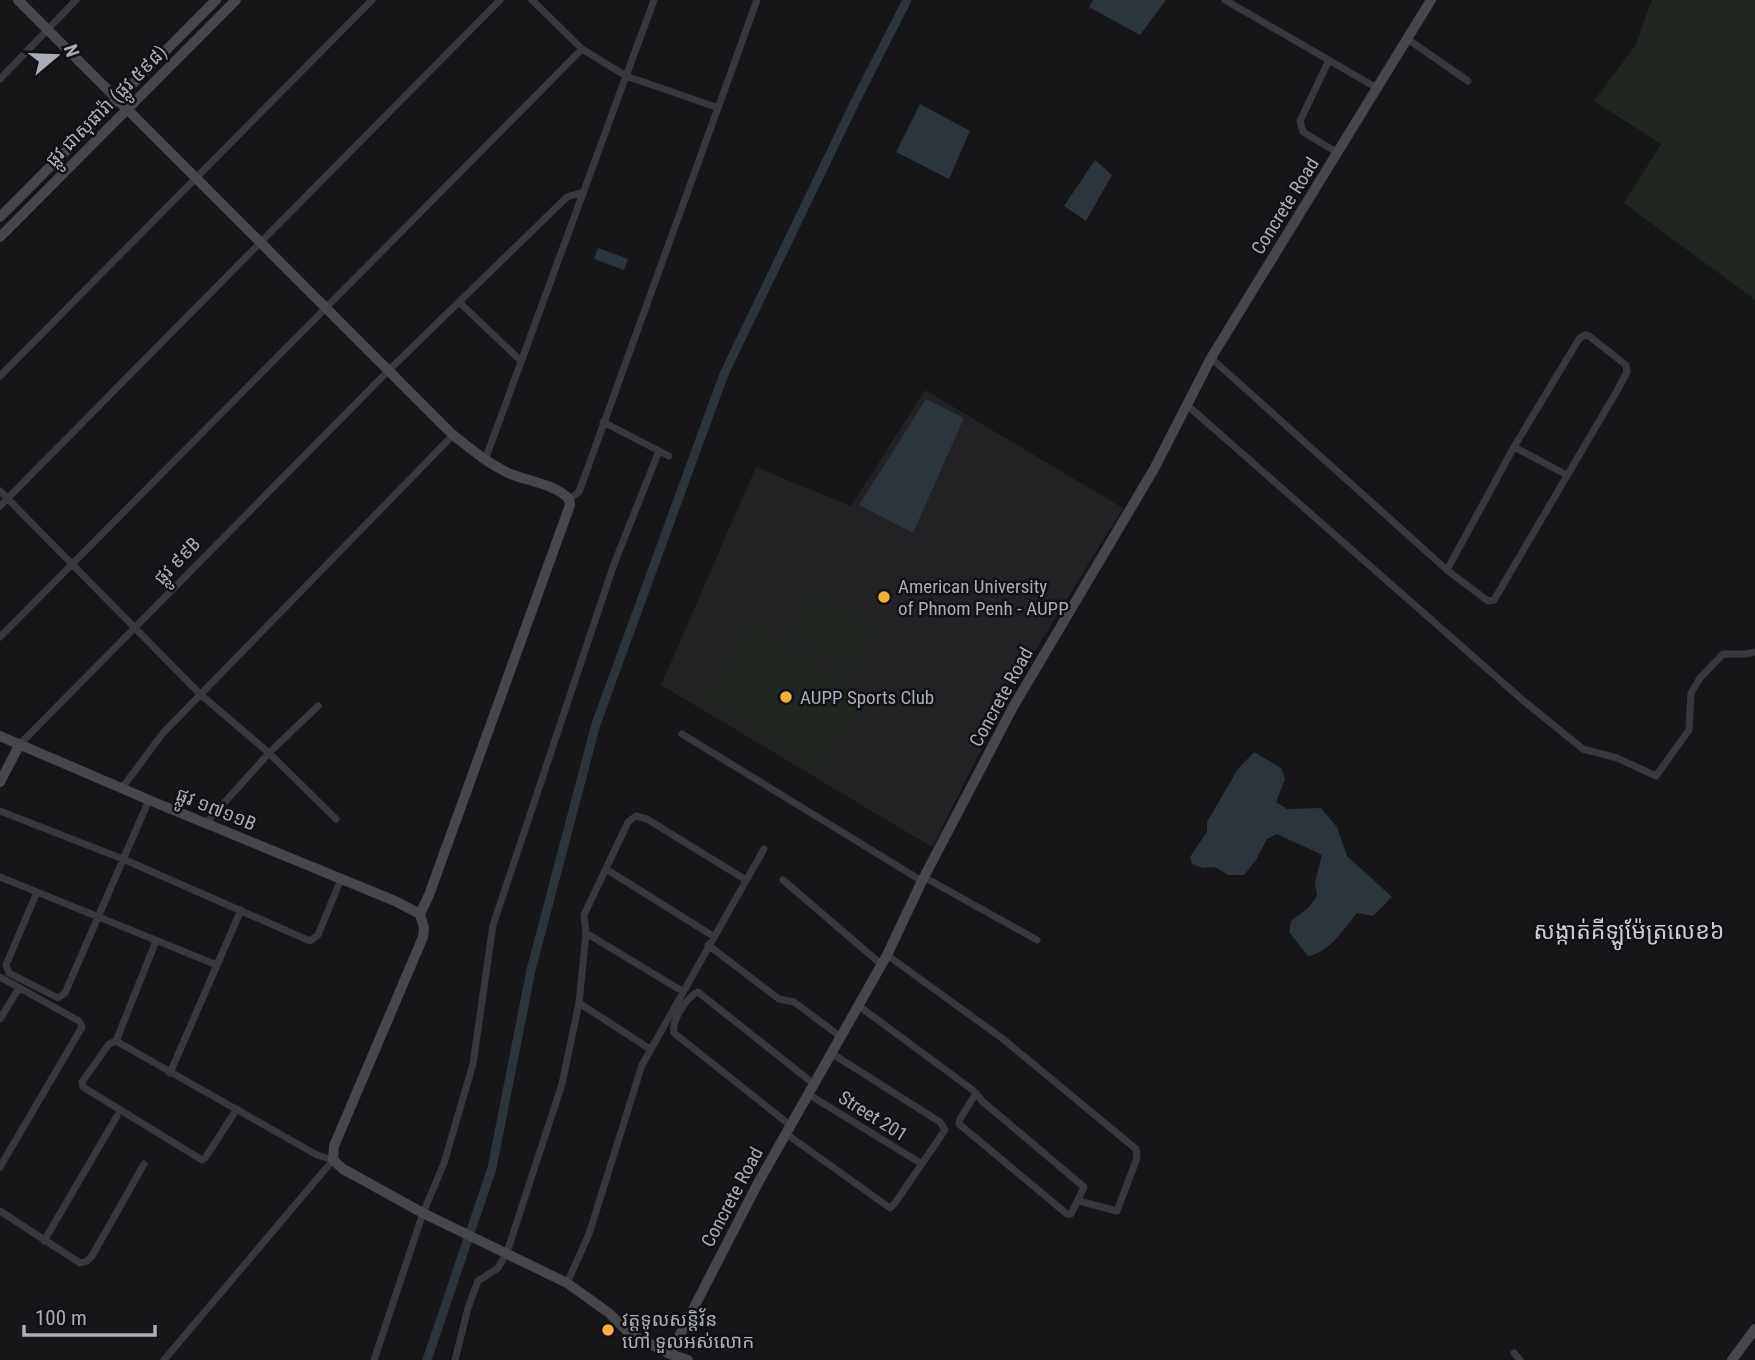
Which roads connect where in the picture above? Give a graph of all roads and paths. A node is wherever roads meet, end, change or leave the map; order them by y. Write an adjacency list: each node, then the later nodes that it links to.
1 (18, 0): 12 (street)
2 (76, 0): 12 (street)
3 (216, 0): 20 (street, ផ្លូវ ជាសុផារ៉ា (ផ្លូវ ៥៩៨))
4 (236, 0): 22 (street, ផ្លូវ ជាសុផារ៉ា (ផ្លូវ ៥៩៨))
5 (372, 0): 24 (street)
6 (499, 0): 28 (street)
7 (532, 0): 14 (street)
8 (654, 0): 16 (street)
9 (757, 0): 21 (street)
10 (1225, 0): 15 (street)
11 (1431, 0): 13 (street, Concrete Road)
12 (48, 30): 17 (street); 20 (street)
13 (1406, 38): 18 (street); 19 (street, Concrete Road)
14 (582, 49): 16 (street); 30 (street)
15 (1329, 60): 19 (street); 23 (street)
16 (626, 76): 21 (street); 25 (street)
17 (0, 79)
18 (1468, 81)
19 (1377, 88): 23 (street, Concrete Road)
20 (118, 98): 22 (street); 26 (street, ផ្លូវ ជាសុផារ៉ា (ផ្លូវ ៥៩៨))
21 (716, 107): 36 (street)
22 (128, 108): 24 (street); 27 (street, ផ្លូវ ជាសុផារ៉ា (ផ្លូវ ៥៩៨))
23 (1338, 153): 31 (street, Concrete Road)
24 (197, 178): 28 (street); 34 (street)
25 (583, 192): 29 (street, ផ្លូវ ៩៩B); 32 (street)
26 (0, 217)
27 (0, 237)
28 (262, 242): 30 (street); 44 (street)
29 (459, 302): 32 (street); 33 (street, ផ្លូវ ៩៩B)
30 (325, 308): 33 (street); 47 (street)
31 (1211, 358): 35 (street, Concrete Road); 48 (street)
32 (521, 361): 41 (street)
33 (389, 370): 37 (street); 49 (street, ផ្លូវ ៩៩B)
34 (0, 376)
35 (1186, 405): 51 (street); 69 (street, Concrete Road)
36 (603, 422): 39 (street); 45 (street)
37 (453, 435): 41 (street); 52 (street)
38 (1514, 447): 42 (street); 42 (street); 48 (street)
39 (659, 451): 40 (street); 105 (street)
40 (669, 456)
41 (485, 460): 45 (street)
42 (1567, 475): 48 (street)
43 (0, 491): 44 (street)
44 (7, 498): 46 (street); 47 (street)
45 (569, 499): 74 (street)
46 (0, 506)
47 (73, 565): 49 (street); 50 (street)
48 (1447, 570)
49 (136, 628): 52 (street); 56 (street, ផ្លូវ ៩៩B)
50 (0, 637)
51 (1755, 652)
52 (201, 694): 57 (street); 59 (street)
53 (318, 706): 57 (street)
54 (682, 734): 69 (street)
55 (0, 736): 56 (street, ផ្លូវ ១៧១១B)
56 (20, 744): 58 (street, ផ្លូវ ៩៩B); 59 (street, ផ្លូវ ១៧១១B)
57 (270, 753): 62 (street); 63 (street)
58 (0, 782)
59 (122, 788): 60 (street, ផ្លូវ ១៧១១B)
60 (149, 800): 63 (street, ផ្លូវ ១៧១១B); 65 (street)
61 (0, 811): 65 (street)
62 (336, 819)
63 (206, 823): 68 (street, ផ្លូវ ១៧១១B)
64 (764, 849): 70 (street)
65 (123, 859): 73 (street); 75 (street)
66 (606, 869): 70 (street); 76 (street); 77 (street)
67 (0, 877): 72 (street)
68 (341, 879): 73 (street); 74 (street, ផ្លូវ ១៧១១B)
69 (923, 879): 78 (street); 81 (street, Concrete Road)
70 (746, 880): 77 (street)
71 (783, 880): 81 (street)
72 (37, 892): 75 (street); 75 (street)
73 (241, 910): 82 (street)
74 (420, 914): 99 (street)
75 (97, 917): 79 (street)
76 (586, 933): 85 (street); 86 (street)
77 (713, 936): 80 (street)
78 (1037, 940)
79 (156, 941): 82 (street); 90 (street)
80 (708, 945): 85 (street); 89 (street)
81 (885, 960): 87 (street, Concrete Road); 103 (street)
82 (217, 965): 93 (street)
83 (0, 977): 84 (street)
84 (19, 988): 88 (street); 102 (street)
85 (682, 990): 91 (street)
86 (579, 1003): 91 (street); 107 (street)
87 (859, 1006): 89 (street, Concrete Road); 95 (street)
88 (0, 1019)
89 (841, 1037): 92 (street, Concrete Road)
90 (116, 1041): 93 (street); 96 (street)
91 (650, 1049): 108 (street)
92 (831, 1053): 94 (street, Concrete Road); 101 (street)
93 (170, 1073): 96 (street)
94 (811, 1089): 98 (street, Concrete Road); 98 (street, Street 201); 101 (street, Street 201)
95 (976, 1093): 103 (street); 103 (street)
96 (237, 1109): 99 (street)
97 (117, 1116): 106 (street)
98 (788, 1129): 101 (street); 110 (street, Concrete Road)
99 (333, 1160): 105 (street); 111 (street)
100 (144, 1164): 106 (street)
101 (922, 1164)
102 (0, 1167)
103 (1079, 1201)
104 (0, 1211): 106 (street)
105 (427, 1215): 107 (street); 112 (street)
106 (44, 1241)
107 (503, 1251): 108 (street); 113 (street)
108 (567, 1283): 110 (street)
109 (1755, 1329): 115 (street)
110 (670, 1354): 114 (street)
111 (164, 1360)
112 (374, 1360)
113 (455, 1360)
114 (688, 1360)
115 (1732, 1360)

